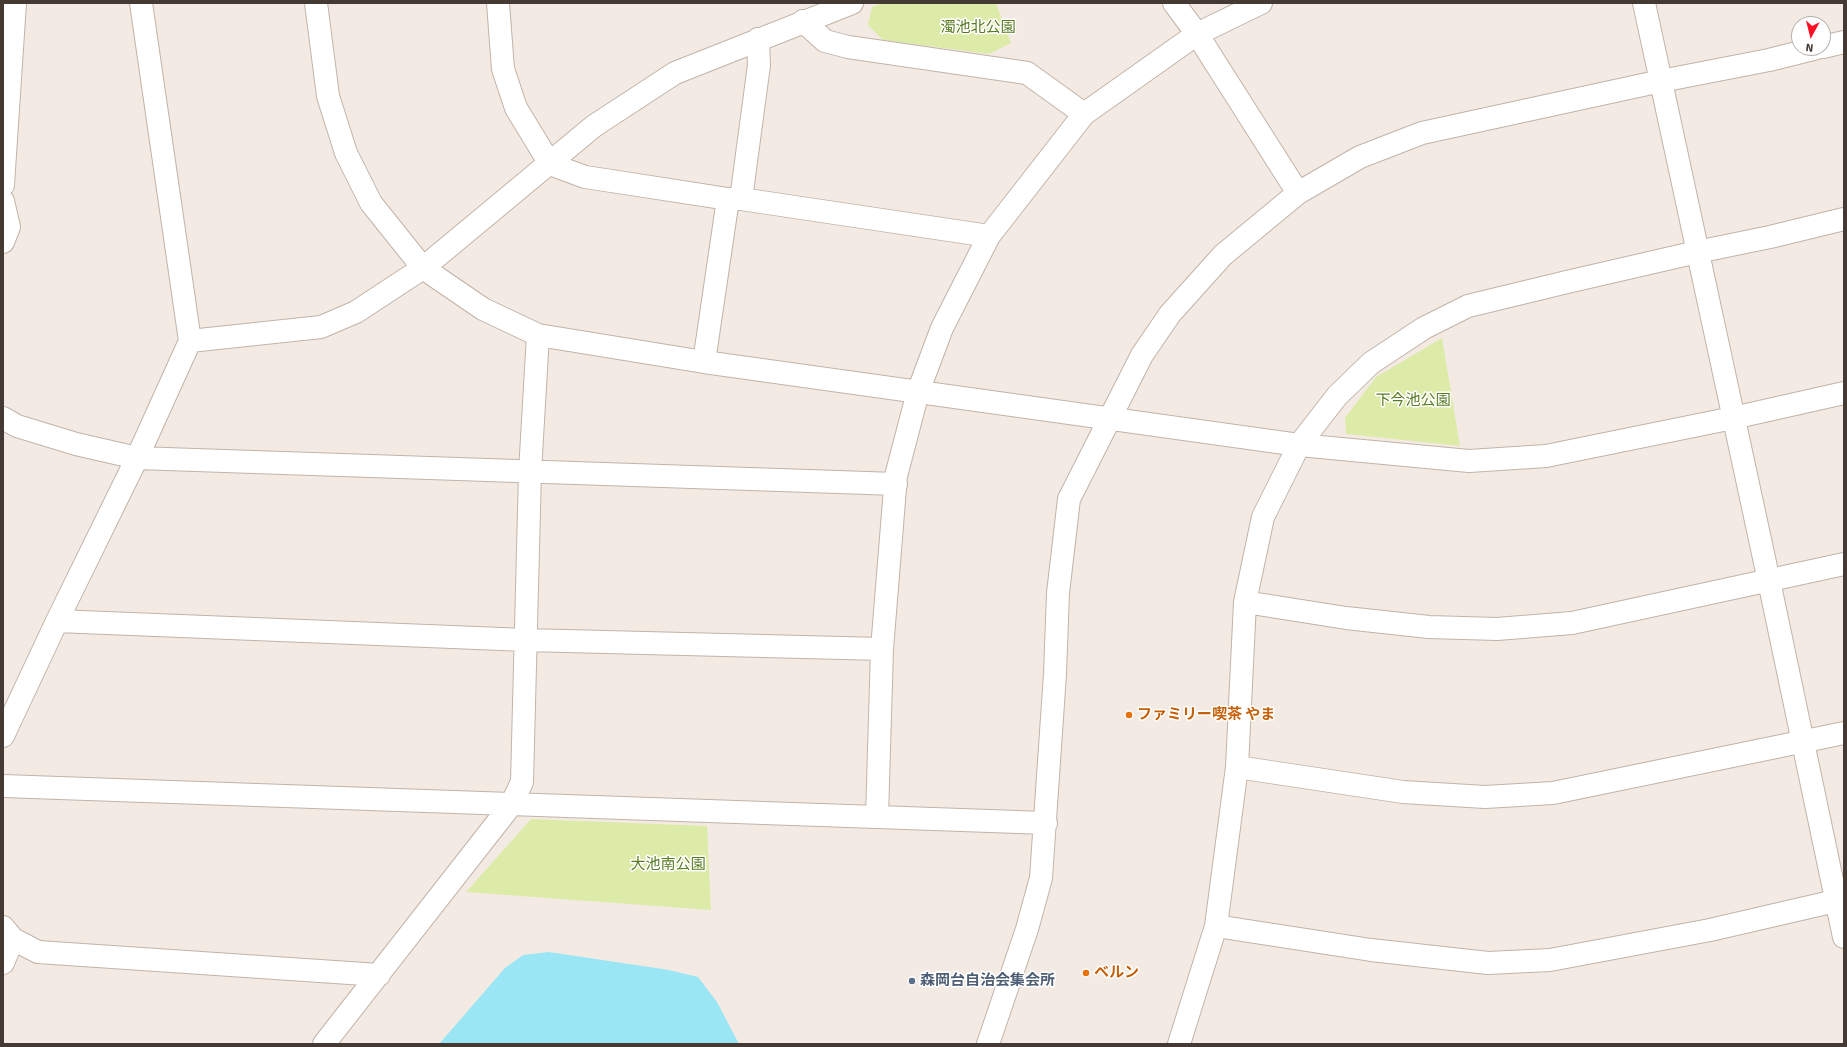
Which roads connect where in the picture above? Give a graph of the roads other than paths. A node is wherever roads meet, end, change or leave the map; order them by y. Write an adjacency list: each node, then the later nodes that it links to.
1 (15, 3): 18 (street)
2 (141, 3): 28 (street)
3 (316, 3): 26 (street)
4 (498, 3): 17 (street)
5 (852, 3): 9 (street)
6 (1174, 3): 10 (street)
7 (1261, 3): 10 (street)
8 (1644, 3): 15 (street)
9 (802, 21): 11 (street); 16 (street)
10 (1197, 34): 16 (street); 19 (street)
11 (758, 39): 17 (street); 20 (street)
12 (1844, 42): 13 (street)
13 (1831, 45)
14 (1791, 54): 15 (street)
15 (1661, 81): 19 (street); 25 (street)
16 (1084, 114): 23 (street)
17 (550, 164): 20 (street); 26 (street)
18 (3, 185)
19 (1298, 193): 33 (street)
20 (734, 199): 23 (street); 29 (street)
21 (3, 201): 24 (street)
22 (1844, 219): 25 (street)
23 (989, 236): 30 (street)
24 (3, 242)
25 (1697, 252): 34 (street); 35 (street)
26 (423, 268): 27 (street); 28 (street)
27 (538, 335): 29 (street); 37 (street)
28 (190, 341): 36 (street)
29 (704, 362): 30 (street)
30 (918, 392): 33 (street); 38 (street)
31 (1844, 393): 34 (street)
32 (3, 418): 36 (street)
33 (1111, 418): 35 (street); 52 (street)
34 (1733, 418): 35 (street); 40 (street)
35 (1298, 445): 41 (street)
36 (137, 458): 37 (street); 42 (street)
37 (530, 472): 38 (street); 43 (street)
38 (896, 484): 44 (street)
39 (1844, 564): 40 (street)
40 (1769, 581): 41 (street); 47 (street)
41 (1245, 602): 48 (street)
42 (57, 621): 43 (street); 46 (street)
43 (526, 640): 44 (street); 50 (street)
44 (882, 649): 51 (street)
45 (1844, 733): 47 (street)
46 (3, 736)
47 (1803, 742): 48 (street); 53 (street)
48 (1237, 766): 54 (street)
49 (3, 786): 50 (street)
50 (511, 805): 51 (street); 58 (street)
51 (877, 817): 52 (street)
52 (1046, 823): 60 (street)
53 (1840, 900): 54 (street); 56 (street)
54 (1216, 926): 61 (street)
55 (8, 933): 57 (street); 58 (street)
56 (1844, 937)
57 (3, 963)
58 (379, 975): 59 (street)
59 (324, 1044)
60 (988, 1044)
61 (1179, 1044)

